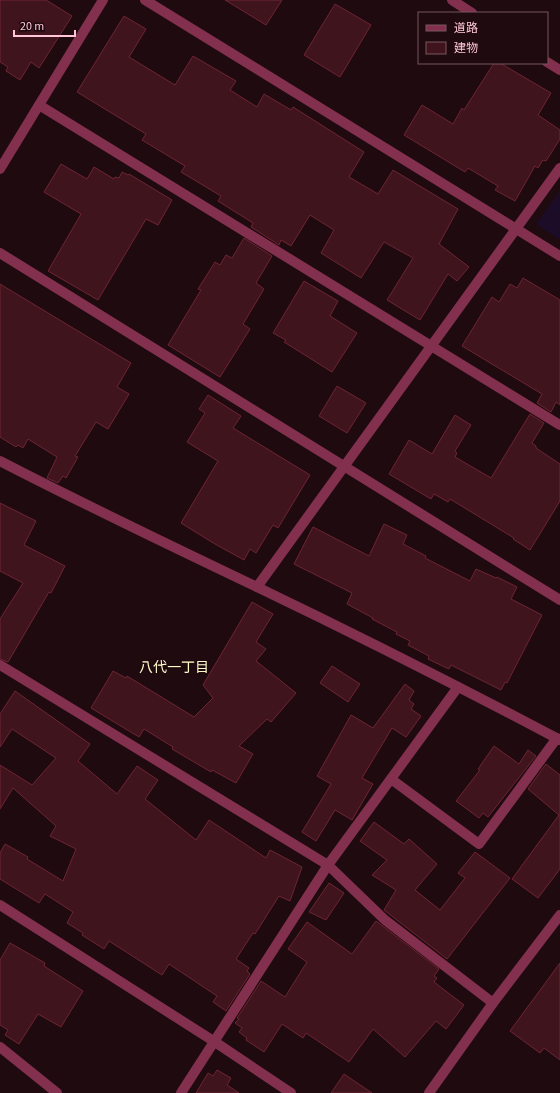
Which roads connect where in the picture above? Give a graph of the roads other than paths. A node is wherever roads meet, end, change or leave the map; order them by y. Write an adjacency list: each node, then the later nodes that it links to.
1 (103, 0): 7 (street)
2 (146, 0): 10 (street)
3 (452, 0): 4 (street)
4 (470, 12)
5 (548, 63): 6 (street)
6 (560, 70)
7 (39, 105): 9 (street); 13 (street)
8 (560, 168): 10 (street)
9 (0, 169)
10 (516, 229): 12 (street); 13 (street)
11 (0, 253): 16 (street)
12 (560, 256)
13 (431, 346): 14 (street); 16 (street)
14 (560, 425)
15 (0, 461): 17 (street)
16 (344, 466): 17 (street); 18 (street)
17 (257, 587): 20 (street)
18 (560, 600)
19 (0, 665): 23 (street)
20 (458, 687): 21 (street); 22 (street)
21 (558, 739): 22 (street)
22 (391, 779): 23 (street)
23 (328, 865): 26 (street); 27 (street)
24 (0, 905): 27 (street)
25 (560, 915): 26 (street)
26 (493, 1003): 32 (street)
27 (215, 1042): 30 (street); 31 (street)
28 (0, 1047): 29 (street)
29 (57, 1093)
30 (181, 1093)
31 (291, 1093)
32 (429, 1093)

